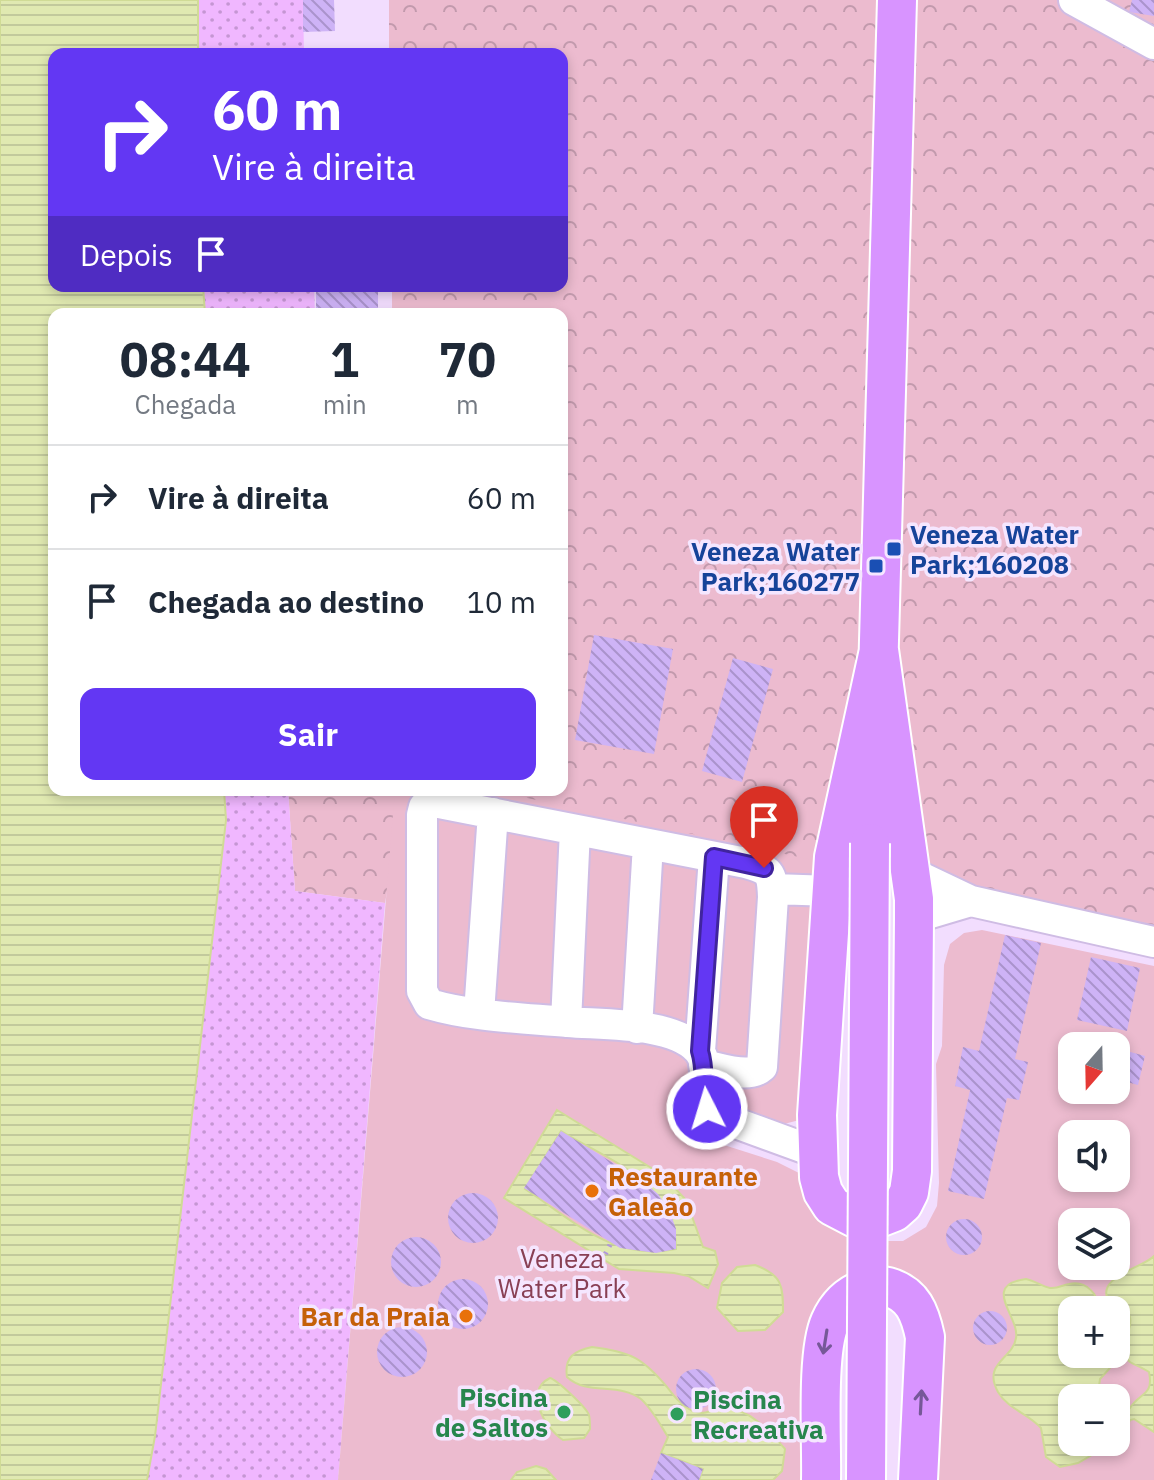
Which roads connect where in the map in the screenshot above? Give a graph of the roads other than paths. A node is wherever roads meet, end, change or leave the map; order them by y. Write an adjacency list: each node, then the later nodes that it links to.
1 (897, 0): 4 (main road)
2 (1074, 0): 3 (street)
3 (1154, 44)
4 (879, 650): 9 (main road); 11 (main road); 21 (main road, bridge)
5 (493, 813): 6 (street); 15 (street); 15 (street)
6 (575, 830): 7 (street); 16 (street)
7 (648, 844): 8 (street); 17 (street)
8 (714, 857): 10 (street); 18 (street)
9 (910, 872): 12 (street); 13 (main road)
10 (773, 889): 11 (street); 18 (street)
11 (832, 891): 19 (main road)
12 (971, 901): 13 (street); 14 (street)
13 (914, 918): 19 (main road)
14 (1154, 942)
15 (479, 1013): 16 (street)
16 (566, 1022): 17 (street)
17 (637, 1028): 18 (street)
18 (702, 1058): 19 (street)
19 (818, 1153)
20 (821, 1480): 22 (main road, one-way to 20)
21 (866, 1480)
22 (918, 1480)

